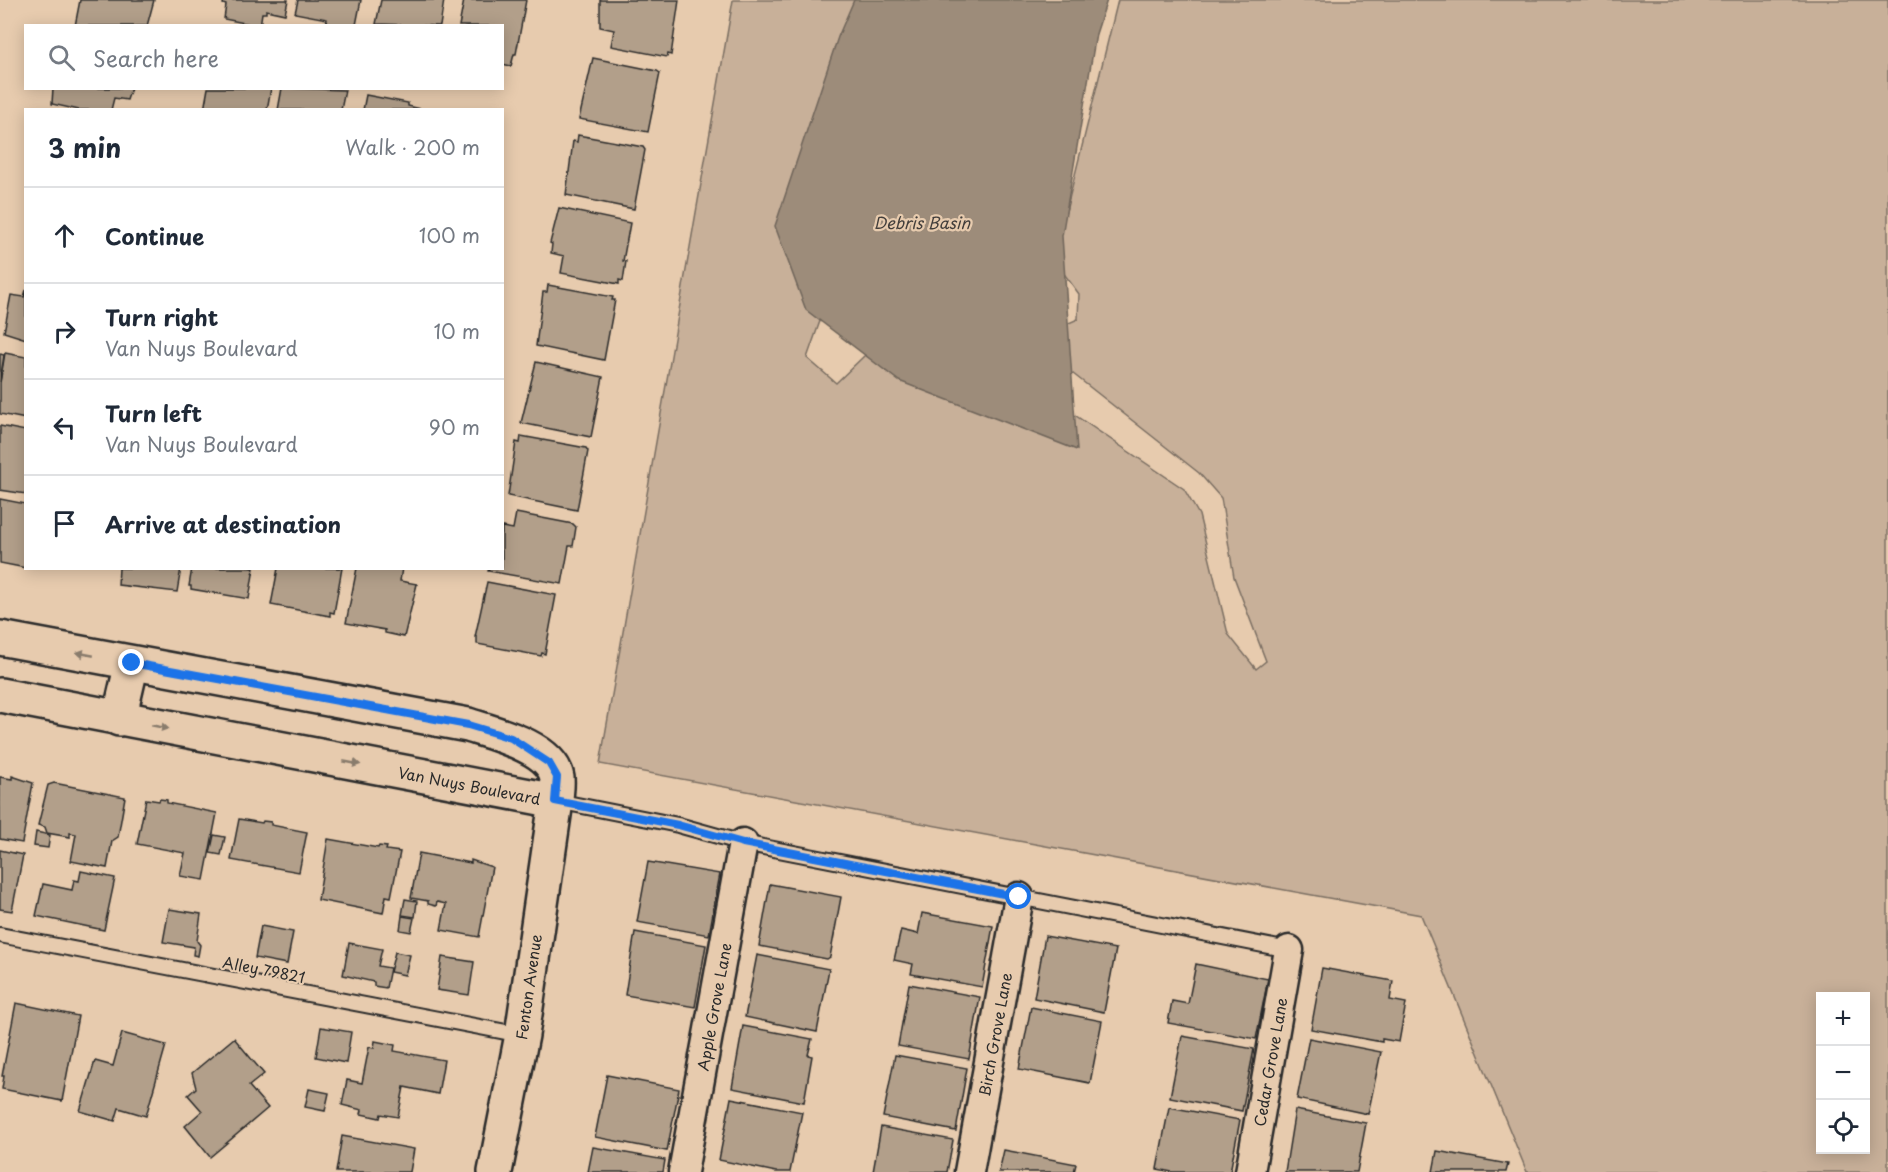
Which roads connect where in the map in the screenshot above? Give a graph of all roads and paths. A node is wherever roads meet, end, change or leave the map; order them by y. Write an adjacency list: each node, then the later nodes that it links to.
1 (0, 638): 2 (street, Van Nuys Boulevard, one-way to 1)
2 (132, 663): 4 (street); 5 (street, Van Nuys Boulevard)
3 (0, 695): 4 (street, Van Nuys Boulevard)
4 (119, 719): 5 (street, Van Nuys Boulevard, one-way to 5)
5 (555, 801): 6 (lane); 10 (street, Fenton Avenue)
6 (743, 843): 7 (lane); 12 (street, Apple Grove Lane)
7 (1019, 897): 9 (lane); 13 (street, Birch Grove Lane)
8 (0, 935): 10 (lane, Alley 79821)
9 (1289, 950): 14 (street, Cedar Grove Lane)
10 (522, 1035): 11 (street, Fenton Avenue)
11 (495, 1172)
12 (683, 1172)
13 (969, 1172)
14 (1250, 1172)

